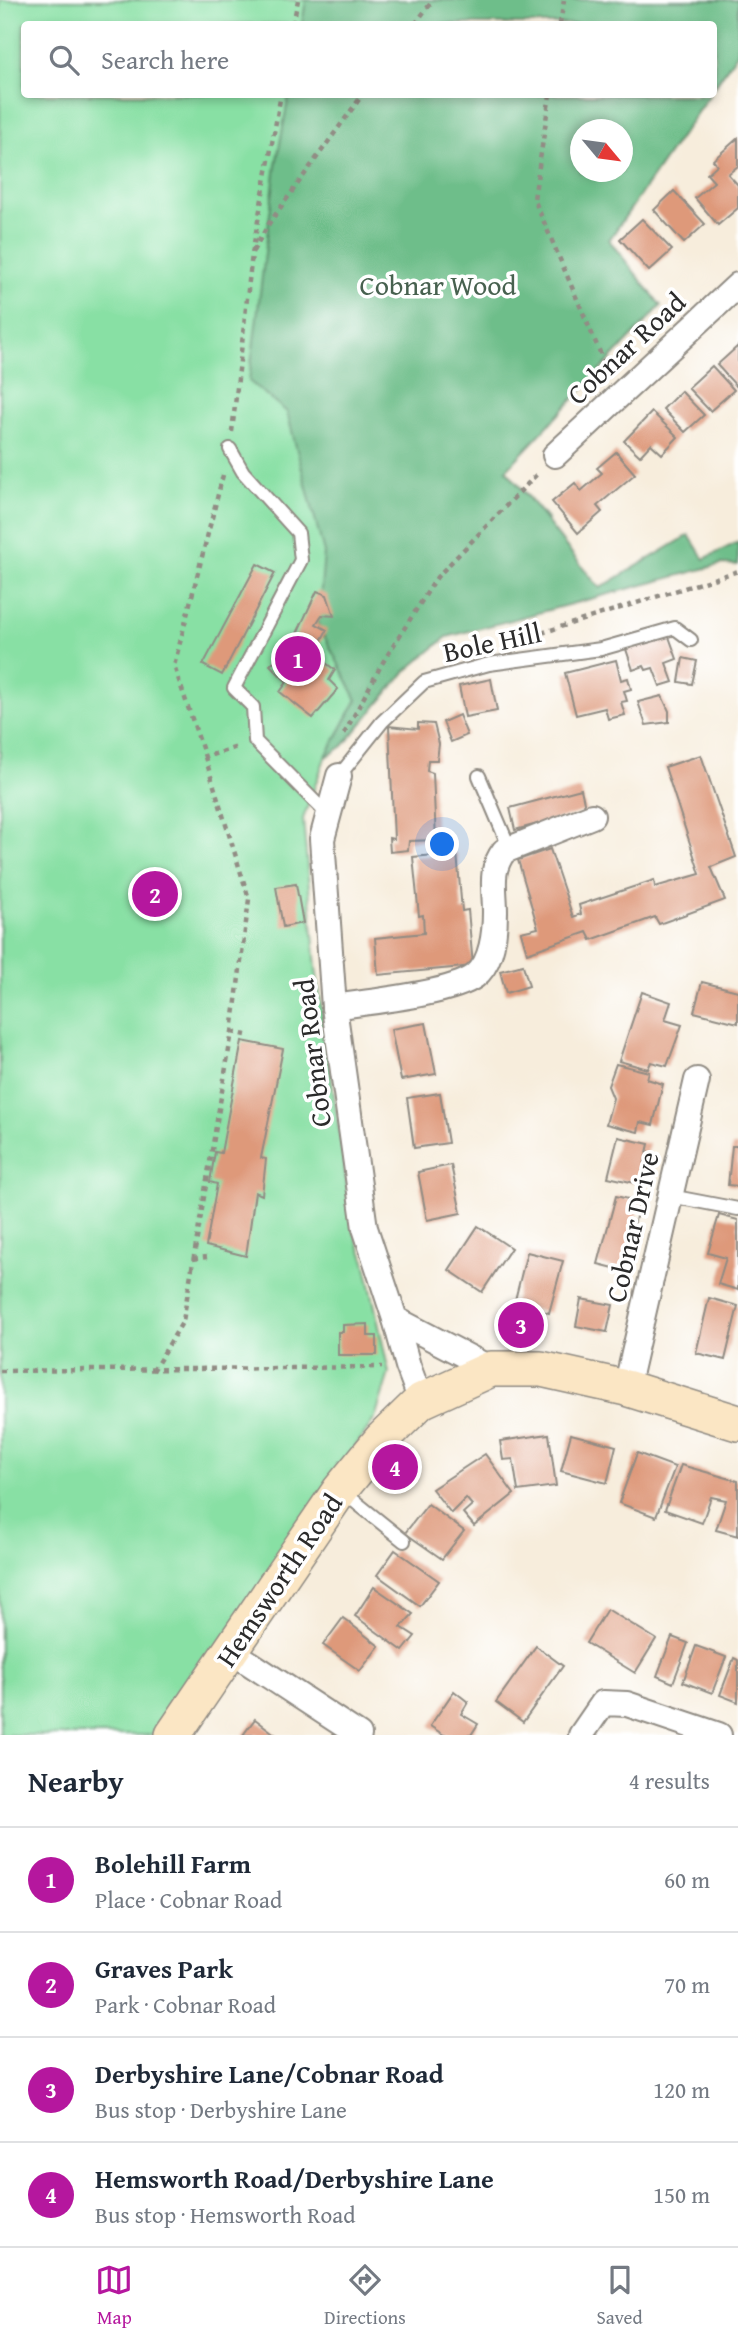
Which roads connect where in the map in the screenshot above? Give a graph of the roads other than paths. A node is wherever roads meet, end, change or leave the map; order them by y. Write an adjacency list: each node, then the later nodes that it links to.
1 (738, 285): 3 (street, Cobnar Road)
2 (230, 449): 7 (lane)
3 (555, 455)
4 (691, 639): 5 (lane, Bole Hill)
5 (339, 776): 7 (street, Cobnar Road)
6 (479, 776): 9 (lane)
7 (328, 815): 10 (street, Cobnar Road)
8 (592, 816): 9 (street)
9 (510, 849): 10 (street)
10 (334, 1007): 14 (street, Cobnar Road)
11 (697, 1080): 12 (street, Cobnar Drive)
12 (670, 1196): 13 (lane); 16 (street, Cobnar Drive)
13 (738, 1209)
14 (396, 1319): 15 (street); 17 (street, Cobnar Road)
15 (491, 1369): 16 (street); 17 (street, Hemsworth Road)
16 (626, 1388): 18 (street)
17 (421, 1401): 19 (street, Hemsworth Road)
18 (738, 1423)
19 (340, 1490): 20 (lane); 21 (street, Hemsworth Road)
20 (404, 1541)
21 (231, 1651): 22 (street, Hemsworth Road); 23 (street)
22 (173, 1735)
23 (359, 1735)
24 (581, 1735): 25 (street)
25 (719, 1735)

